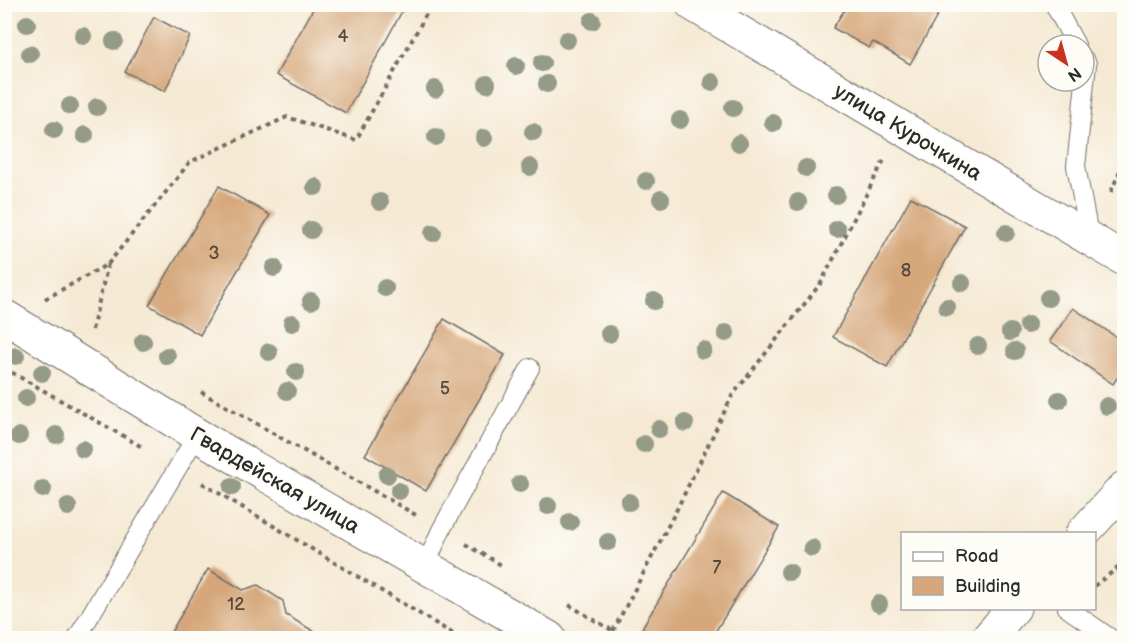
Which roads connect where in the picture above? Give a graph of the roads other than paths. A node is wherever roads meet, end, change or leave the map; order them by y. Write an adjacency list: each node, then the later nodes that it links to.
1 (692, 4): 5 (street, улица Курочкина)
2 (1054, 4): 3 (lane)
3 (1070, 33)
4 (1084, 93): 5 (lane)
5 (1090, 240): 6 (street, улица Курочкина)
6 (1125, 259)
7 (4, 316): 9 (street, Гвардейская улица)
8 (530, 368): 12 (lane)
9 (197, 435): 12 (street, Гвардейская улица); 16 (lane)
10 (1125, 488): 11 (street)
11 (1084, 532)
12 (424, 567): 15 (street, Гвардейская улица)
13 (1013, 610): 17 (street)
14 (1068, 610): 18 (lane)
15 (540, 636)
16 (77, 639)
17 (988, 639)
18 (1110, 639)

